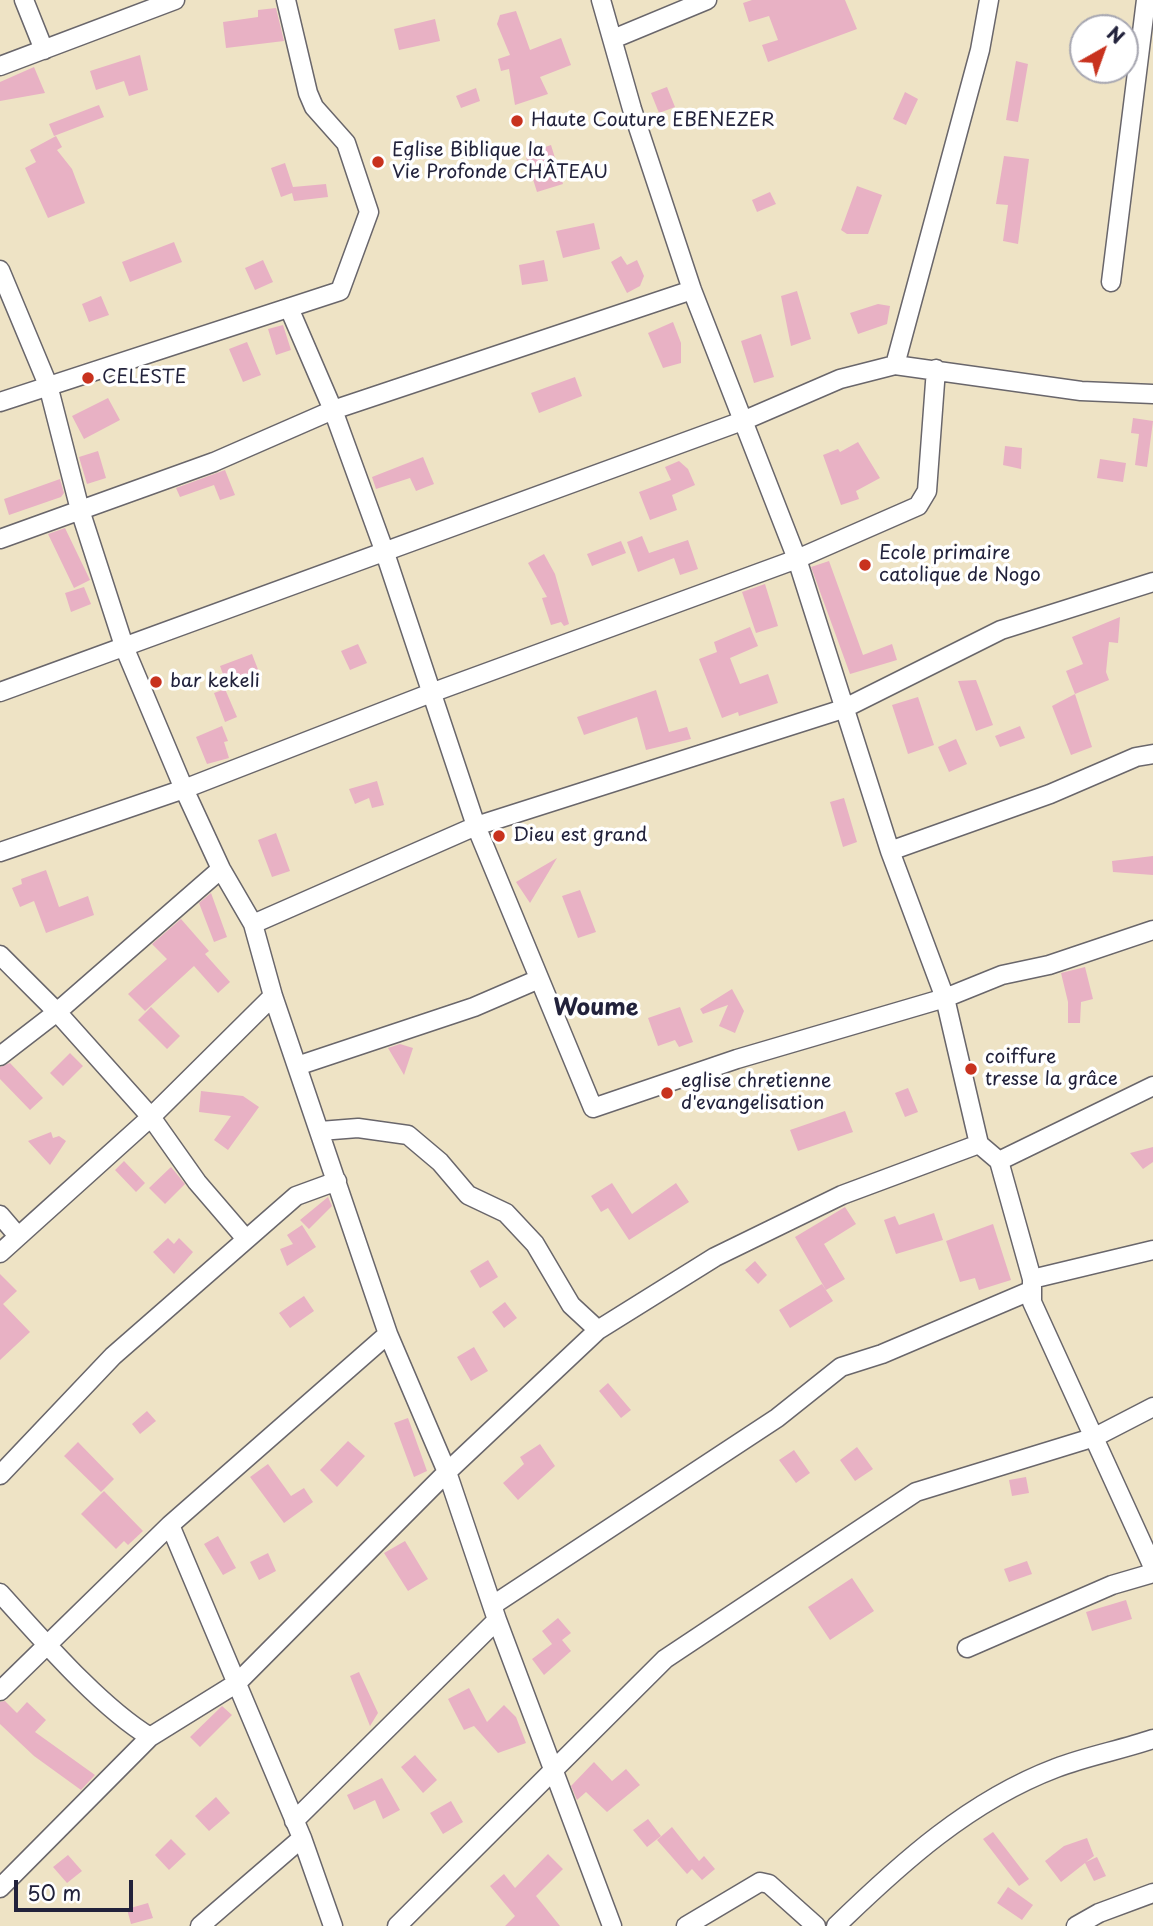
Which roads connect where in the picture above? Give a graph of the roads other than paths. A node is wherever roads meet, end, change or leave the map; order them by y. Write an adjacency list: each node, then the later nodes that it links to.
1 (24, 0): 9 (street)
2 (175, 0): 9 (street)
3 (286, 0): 15 (street)
4 (600, 0): 8 (street)
5 (707, 0): 8 (street)
6 (989, 0): 16 (street)
7 (1146, 0): 11 (street)
8 (613, 39): 14 (street)
9 (44, 50): 10 (street)
10 (0, 66)
11 (1145, 68): 13 (street)
12 (0, 270): 18 (street)
13 (1111, 282)
14 (692, 290): 21 (street); 22 (street)
15 (289, 308): 18 (street); 21 (street)
16 (895, 365): 17 (street); 22 (street)
17 (936, 369): 19 (street); 26 (street)
18 (48, 385): 20 (street); 23 (street)
19 (1153, 394)
20 (0, 402)
21 (333, 410): 23 (street); 25 (street)
22 (745, 420): 25 (street); 26 (street)
23 (80, 510): 24 (street); 28 (street)
24 (0, 539)
25 (384, 550): 28 (street); 30 (street)
26 (797, 559): 30 (street); 31 (street)
27 (1153, 582): 31 (street)
28 (125, 649): 29 (street); 33 (street)
29 (0, 692)
30 (431, 693): 33 (street); 34 (street)
31 (843, 709): 34 (street); 35 (street)
32 (1153, 754): 35 (street)
33 (184, 789): 36 (street); 37 (street)
34 (476, 827): 38 (street); 41 (street)
35 (890, 851): 43 (street)
36 (0, 852)
37 (221, 869): 38 (street); 44 (street)
38 (253, 924): 42 (street)
39 (1153, 929): 43 (street)
40 (0, 956): 44 (street)
41 (539, 979): 43 (street); 46 (street)
42 (273, 996): 46 (street); 48 (street)
43 (945, 998): 50 (street)
44 (57, 1012): 45 (street); 48 (street)
45 (0, 1056)
46 (297, 1066): 49 (street)
47 (1153, 1086): 51 (street)
48 (151, 1116): 54 (street); 55 (street)
49 (320, 1131): 52 (street); 59 (street)
50 (979, 1144): 51 (street); 59 (street)
51 (999, 1161): 58 (street)
52 (337, 1181): 55 (street); 60 (street)
53 (0, 1215): 54 (street)
54 (18, 1236): 57 (street)
55 (246, 1239): 64 (street)
56 (1153, 1250): 58 (street)
57 (0, 1253)
58 (1031, 1285): 62 (street); 69 (street)
59 (598, 1330): 63 (street)
60 (388, 1334): 63 (street); 65 (street)
61 (1153, 1407): 62 (street)
62 (1095, 1437): 66 (street); 76 (street)
63 (447, 1472): 69 (street); 72 (street)
64 (0, 1475)
65 (170, 1525): 70 (street); 72 (street)
66 (1153, 1567)
67 (1153, 1573): 71 (street)
68 (0, 1593): 70 (street)
69 (495, 1612): 76 (street); 77 (street)
70 (49, 1646): 73 (street); 74 (street)
71 (967, 1648)
72 (237, 1683): 74 (street); 77 (street)
73 (0, 1691)
74 (150, 1737): 79 (street)
75 (1153, 1739): 87 (street)
76 (555, 1770): 83 (street); 84 (street)
77 (294, 1821): 78 (street)
78 (302, 1838): 81 (street); 82 (street)
79 (0, 1888)
80 (1153, 1893): 88 (street)
81 (200, 1926)
82 (332, 1926)
83 (397, 1926)
84 (612, 1926)
85 (686, 1926): 86 (street)
86 (816, 1926)
87 (836, 1926)
88 (1076, 1926)

